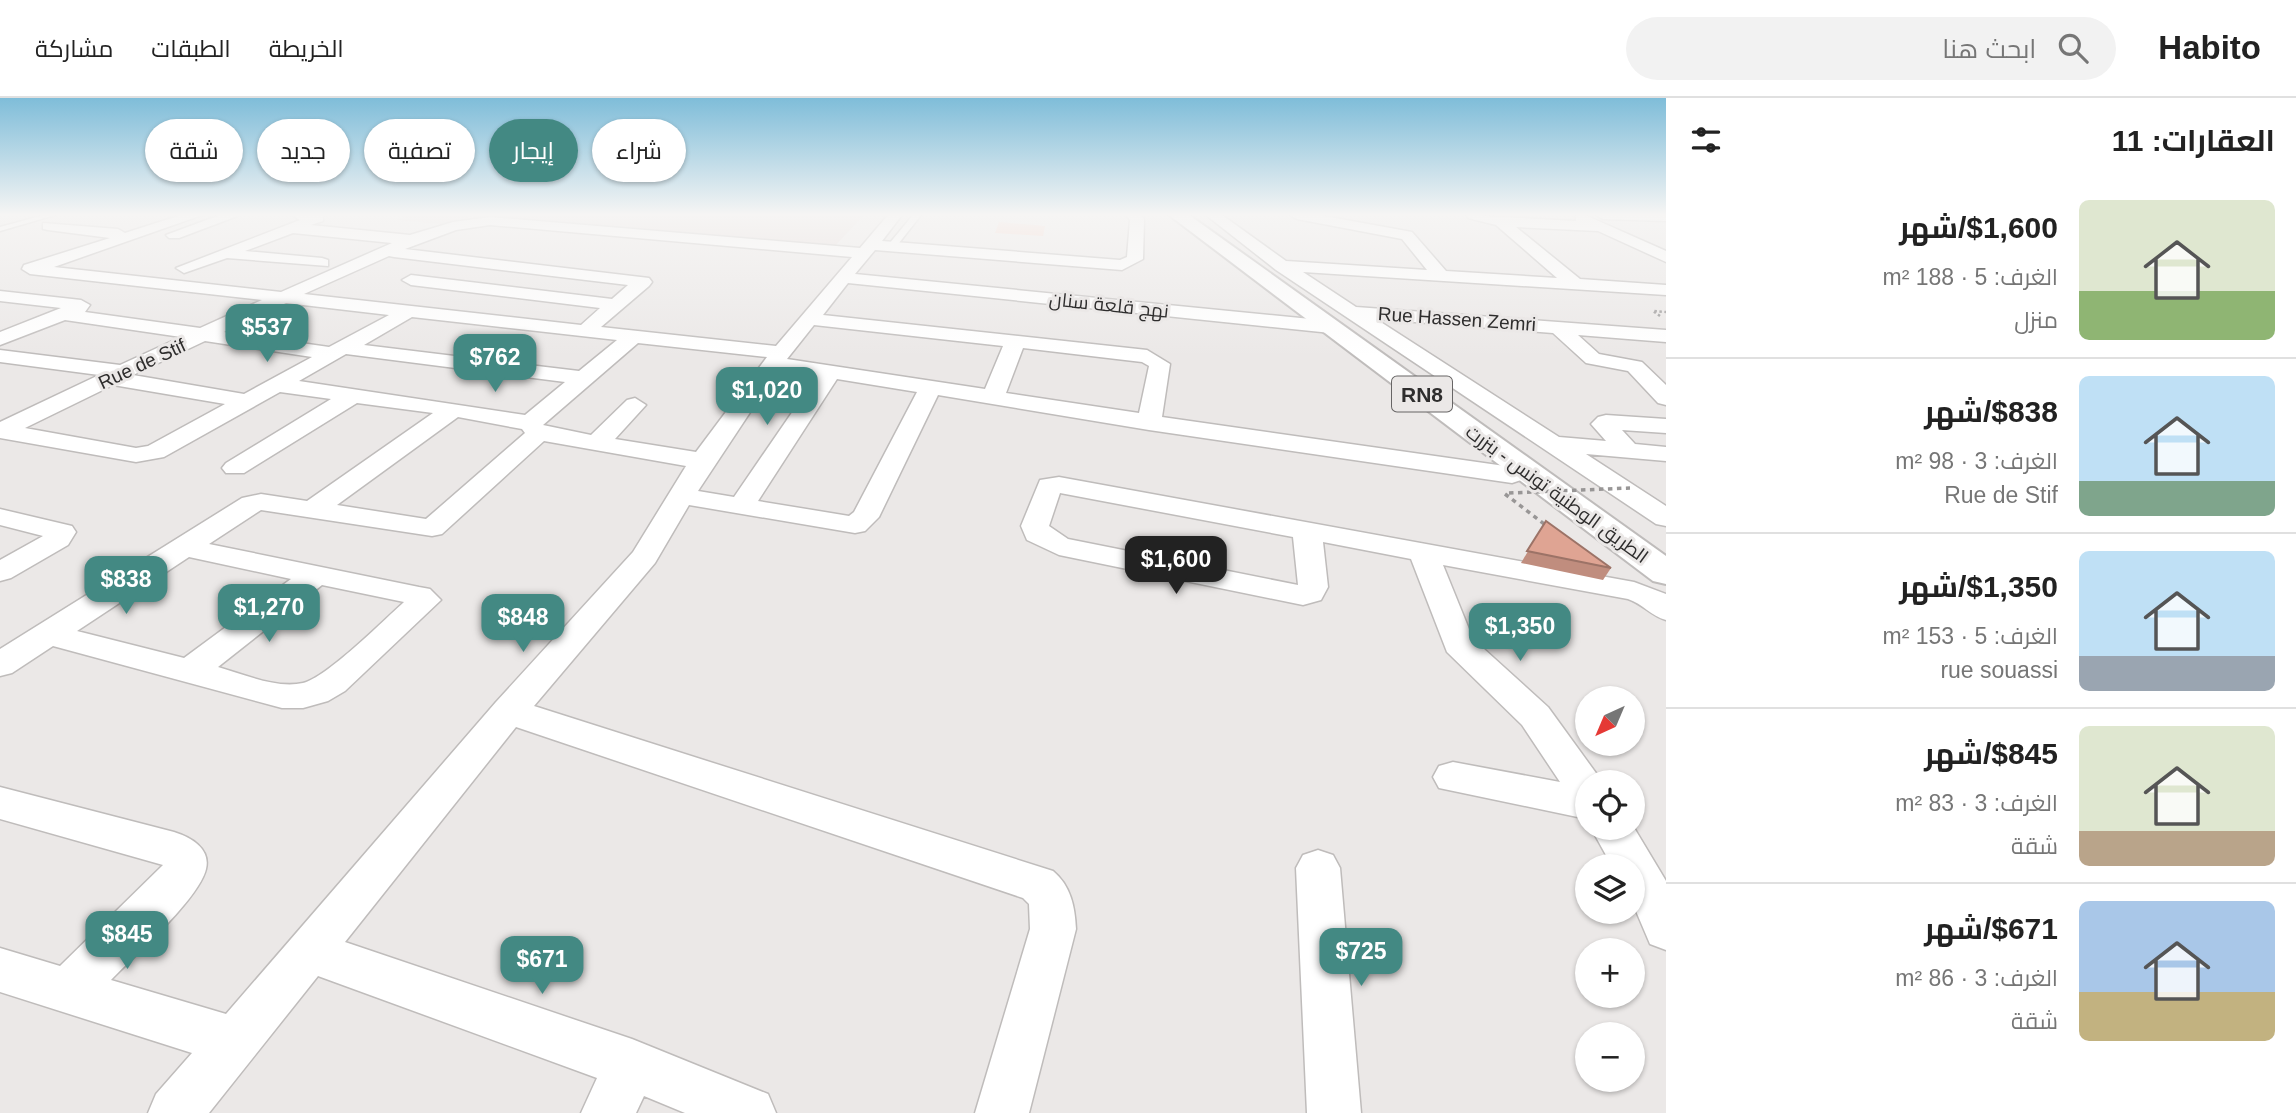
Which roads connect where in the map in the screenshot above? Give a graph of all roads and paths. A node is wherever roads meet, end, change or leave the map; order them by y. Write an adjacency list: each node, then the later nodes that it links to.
1 (50, 262): 22 (street)
2 (89, 262): 22 (street)
3 (199, 262): 21 (street)
4 (316, 262): 18 (street)
5 (363, 262): 33 (street, Rue de Stif)
6 (402, 262): 20 (street)
7 (445, 262): 23 (street)
8 (488, 262): 37 (street)
9 (860, 262): 45 (street)
10 (962, 262): 48 (street, نهج قلعة سنان)
11 (1086, 262): 12 (street)
12 (1128, 262)
13 (1245, 262): 48 (highway, الطريق الوطنية تونس - بنزرت / RN8)
14 (1251, 262): 88 (highway, الطريق الوطنية تونس - بنزرت / RN8)
15 (1278, 262): 19 (street)
16 (1427, 262): 25 (street)
17 (1549, 262): 26 (street)
18 (322, 263)
19 (1282, 265): 25 (street); 39 (street)
20 (397, 267)
21 (184, 268)
22 (57, 273): 24 (street); 28 (street)
23 (411, 280): 27 (street); 38 (street)
24 (146, 282): 33 (street); 34 (street)
25 (1441, 282): 26 (street); 31 (street)
26 (1576, 285): 30 (street)
27 (477, 288): 37 (street); 41 (street)
28 (0, 290)
29 (346, 290): 35 (street)
30 (1666, 290)
31 (1514, 291)
32 (0, 296): 34 (street)
33 (284, 297): 35 (street); 50 (street, Rue de Stif)
34 (98, 301): 42 (street)
35 (321, 301): 38 (street)
36 (1456, 302): 44 (street)
37 (617, 305): 49 (street)
38 (360, 306): 41 (street)
39 (1355, 312): 44 (street, Rue Hassen Zemri); 74 (street)
40 (1666, 312): 47 (path)
41 (419, 313): 49 (street); 54 (street)
42 (63, 314): 50 (street); 52 (street)
43 (1649, 316): 47 (path)
44 (1554, 318): 47 (street); 65 (street)
45 (810, 319): 53 (street); 57 (street)
46 (1666, 321): 47 (path)
47 (1664, 326)
48 (1331, 327): 55 (highway, الطريق الوطنية تونس - بنزرت / RN8)
49 (585, 331): 51 (street)
50 (207, 334): 54 (street); 59 (street, Rue de Stif)
51 (634, 336): 57 (street); 60 (street)
52 (0, 339)
53 (1016, 340): 64 (street); 69 (street)
54 (338, 351): 60 (street); 61 (street)
55 (1368, 355): 79 (highway, RN8); 92 (highway, الطريق الوطنية تونس - بنزرت / RN8)
56 (0, 356): 59 (street)
57 (777, 358): 58 (street); 77 (street)
58 (831, 372): 62 (street); 82 (street)
59 (116, 375): 66 (street); 72 (street, Rue de Stif)
60 (583, 378): 71 (street)
61 (277, 385): 63 (street); 66 (street)
62 (931, 387): 64 (street); 82 (street)
63 (355, 394): 68 (street); 78 (street)
64 (993, 397): 69 (street)
65 (1666, 398)
66 (247, 401): 72 (street)
67 (635, 405): 73 (street)
68 (454, 409): 71 (street); 83 (street)
69 (1149, 423): 79 (street)
70 (1666, 426): 75 (street)
71 (535, 428): 73 (street); 83 (street)
72 (0, 431)
73 (597, 443): 77 (street)
74 (1551, 444): 75 (street); 85 (street)
75 (1628, 451): 76 (street)
76 (1666, 454)
77 (702, 461): 81 (street)
78 (234, 468)
79 (1510, 484): 80 (path, bridge); 86 (path); 94 (highway)
80 (1630, 488)
81 (681, 496): 82 (street); 99 (street)
82 (741, 506)
83 (311, 511): 89 (street)
84 (0, 517): 91 (street)
85 (1666, 518)
86 (1550, 529)
87 (1307, 530): 87 (street); 90 (street)
88 (1666, 544)
89 (185, 548): 93 (street); 96 (street)
90 (1423, 552): 95 (street); 100 (street)
91 (0, 572)
92 (1666, 573)
93 (316, 575): 98 (street); 98 (street)
94 (1666, 594)
95 (1666, 610)
96 (48, 634): 97 (street); 98 (street)
97 (0, 665)
98 (190, 672)
99 (509, 711): 107 (street); 115 (street)
100 (1575, 774)
101 (1453, 777): 102 (street)
102 (1575, 801)
103 (0, 803): 109 (street)
104 (1619, 840): 106 (street)
105 (1318, 868): 116 (street)
106 (1666, 930)
107 (307, 951): 110 (street); 111 (street)
108 (0, 970): 109 (street)
109 (69, 990): 110 (street)
110 (234, 1041): 112 (street)
111 (632, 1065): 113 (street); 114 (street)
112 (175, 1113)
113 (608, 1113)
114 (749, 1113)
115 (1002, 1113)
116 (1334, 1113)

